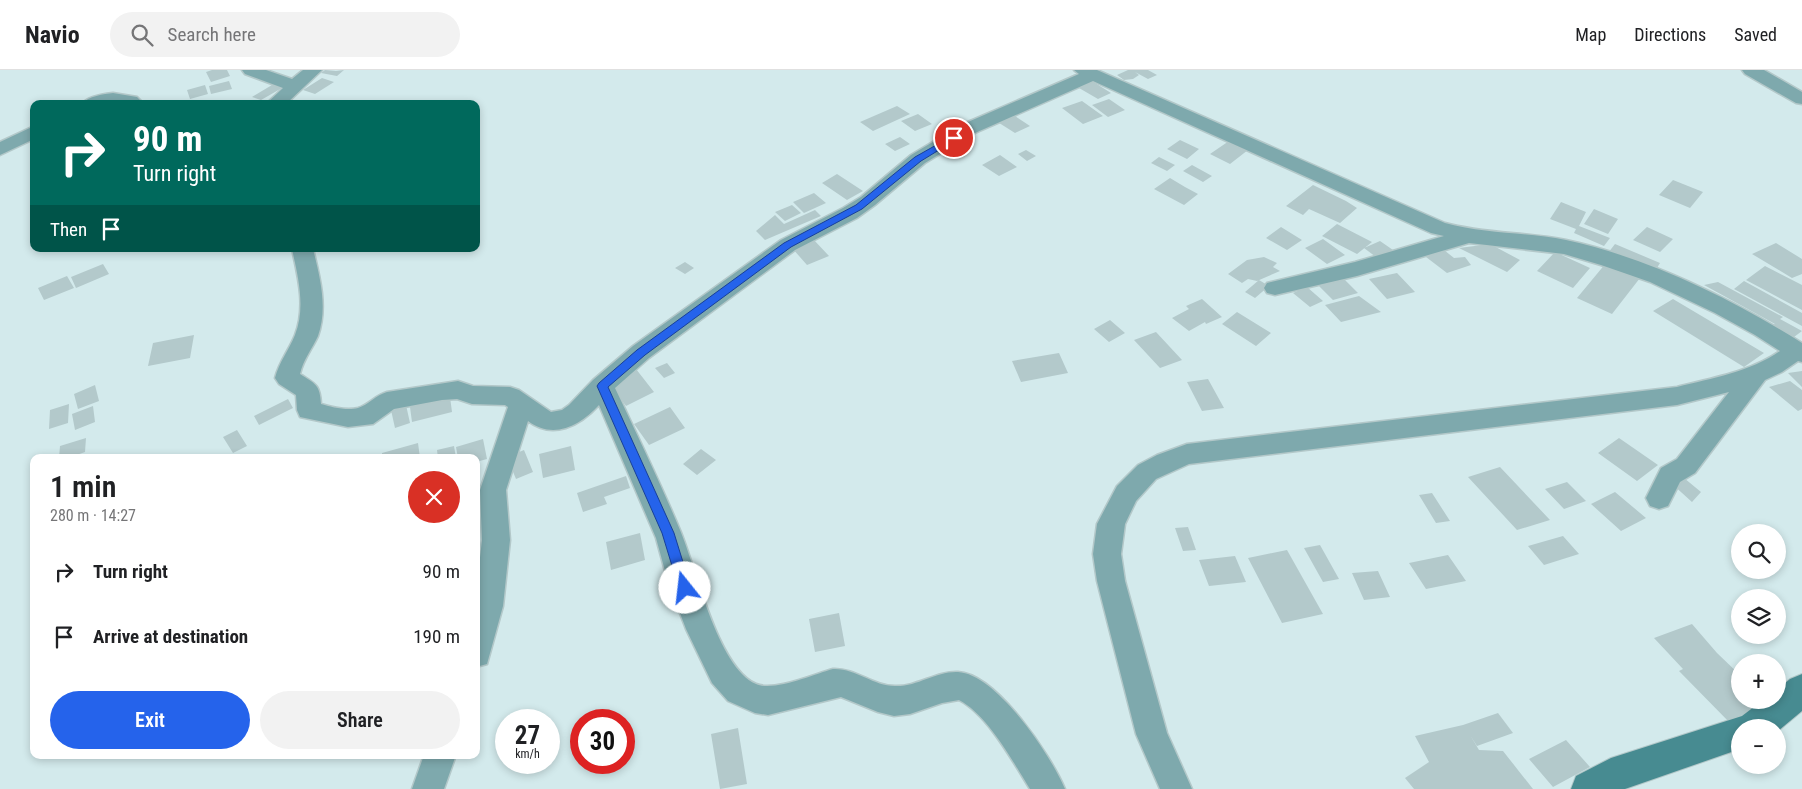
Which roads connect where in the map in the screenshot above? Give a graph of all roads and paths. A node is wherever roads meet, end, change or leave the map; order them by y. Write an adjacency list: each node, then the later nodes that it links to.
1 (251, 70): 6 (street)
2 (313, 70): 6 (street)
3 (1123, 70): 5 (street)
4 (1751, 70): 7 (street)
5 (1092, 75): 13 (street); 18 (street)
6 (295, 86): 10 (street)
7 (1802, 99)
8 (105, 100): 9 (street)
9 (124, 100)
10 (279, 100)
11 (30, 134): 12 (street)
12 (0, 149)
13 (1468, 236): 15 (street); 16 (street)
14 (303, 252): 19 (street)
15 (1275, 288)
16 (1799, 352): 17 (street)
17 (1758, 373): 20 (street); 28 (street)
18 (602, 386): 19 (street); 27 (street)
19 (521, 404): 21 (street)
20 (1659, 498)
21 (480, 639)
22 (1802, 690): 23 (street)
23 (1765, 719)
24 (1731, 735): 29 (street)
25 (439, 759): 26 (street)
26 (428, 789)
27 (1050, 789)
28 (1176, 789)
29 (1588, 789)

